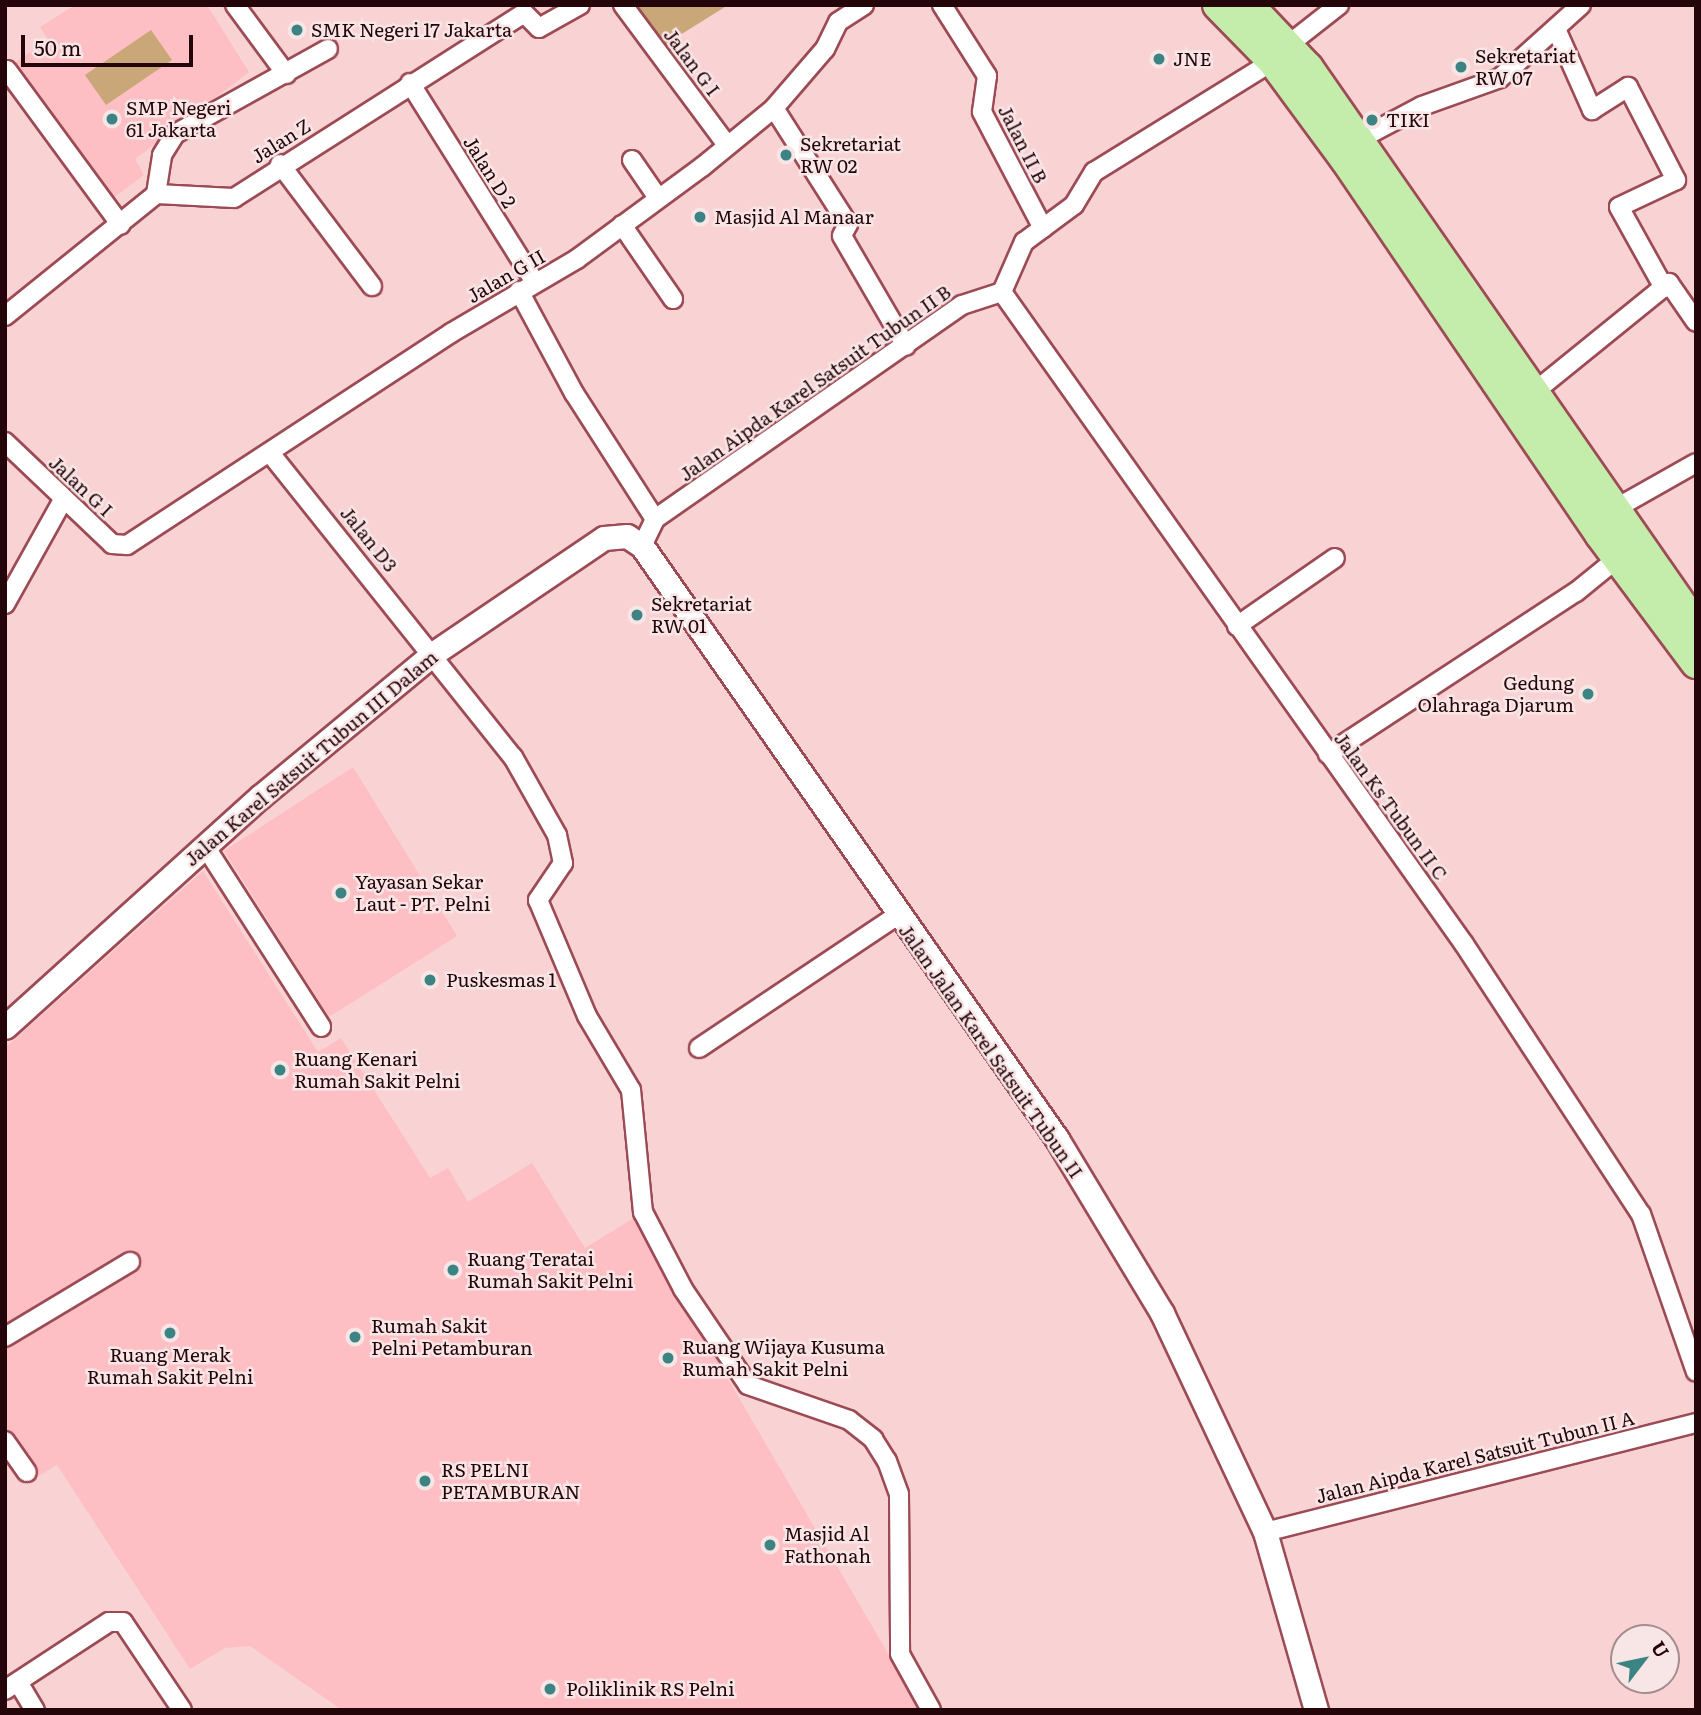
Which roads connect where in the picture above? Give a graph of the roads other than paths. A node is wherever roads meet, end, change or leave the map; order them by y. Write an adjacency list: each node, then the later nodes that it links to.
1 (235, 5): 14 (street)
2 (580, 5): 15 (street, Jalan Z)
3 (623, 5): 18 (street, Jalan G I)
4 (864, 5): 16 (street, Jalan G II)
5 (942, 5): 25 (street, Jalan II B)
6 (1219, 5): 12 (main road)
7 (1248, 5): 12 (main road)
8 (1339, 5): 12 (street)
9 (1581, 5): 10 (street)
10 (1556, 29): 17 (street); 28 (street)
11 (328, 49): 14 (street)
12 (1280, 53): 17 (main road); 25 (street); 44 (main road)
13 (7, 70): 23 (street)
14 (286, 74): 21 (street)
15 (411, 83): 20 (street, Jalan Z); 26 (street, Jalan D 2)
16 (774, 108): 18 (street, Jalan G II); 34 (street)
17 (1358, 140): 35 (main road)
18 (727, 145): 22 (street, Jalan G II)
19 (632, 160): 22 (street)
20 (280, 164): 21 (street, Jalan Z); 27 (street)
21 (156, 194): 23 (street)
22 (658, 198): 24 (street, Jalan G II)
23 (121, 225): 32 (street)
24 (622, 225): 26 (street, Jalan G II); 31 (street)
25 (1043, 228): 30 (street)
26 (536, 282): 29 (street, Jalan G II)
27 (372, 286)
28 (1664, 288): 33 (street); 35 (street)
29 (519, 291): 37 (street, Jalan G II); 41 (street)
30 (1002, 292): 34 (street, Jalan Aipda Karel Satsuit Tubun II B); 47 (street, Jalan Ks Tubun II C)
31 (673, 299)
32 (5, 316)
33 (1696, 322)
34 (906, 346): 41 (street, Jalan Aipda Karel Satsuit Tubun II B)
35 (1534, 393): 40 (main road)
36 (5, 442): 39 (street, Jalan G I)
37 (270, 453): 42 (street, Jalan G II); 49 (street, Jalan D3)
38 (1696, 463): 40 (street)
39 (63, 500): 42 (street, Jalan G I); 46 (street)
40 (1613, 510): 48 (main road)
41 (655, 519): 43 (street)
42 (133, 542)
43 (642, 547): 49 (street, Jalan Karel Satsuit Tubun III Dalam); 53 (street, Jalan Jalan Karel Satsuit Tubun II)
44 (1619, 557): 50 (main road); 51 (street)
45 (1335, 558): 47 (street)
46 (5, 604)
47 (1237, 626): 51 (street, Jalan Ks Tubun II C)
48 (1696, 626)
49 (434, 653): 52 (street, Jalan Karel Satsuit Tubun III Dalam); 67 (street, Jalan D3)
50 (1696, 663)
51 (1328, 754): 59 (street, Jalan Ks Tubun II C)
52 (205, 846): 54 (street, Jalan Karel Satsuit Tubun III Dalam); 55 (street)
53 (895, 916): 56 (street); 63 (street, Jalan Jalan Karel Satsuit Tubun II)
54 (5, 1027)
55 (321, 1027)
56 (699, 1048)
57 (130, 1262): 58 (street)
58 (5, 1337)
59 (1696, 1372)
60 (1696, 1423): 63 (street, Jalan Aipda Karel Satsuit Tubun II A)
61 (5, 1441): 62 (street)
62 (27, 1472)
63 (1265, 1532): 68 (street, Jalan Jalan Karel Satsuit Tubun II)
64 (12, 1686): 65 (street); 66 (street)
65 (35, 1710)
66 (182, 1710)
67 (931, 1710)
68 (1316, 1710)

